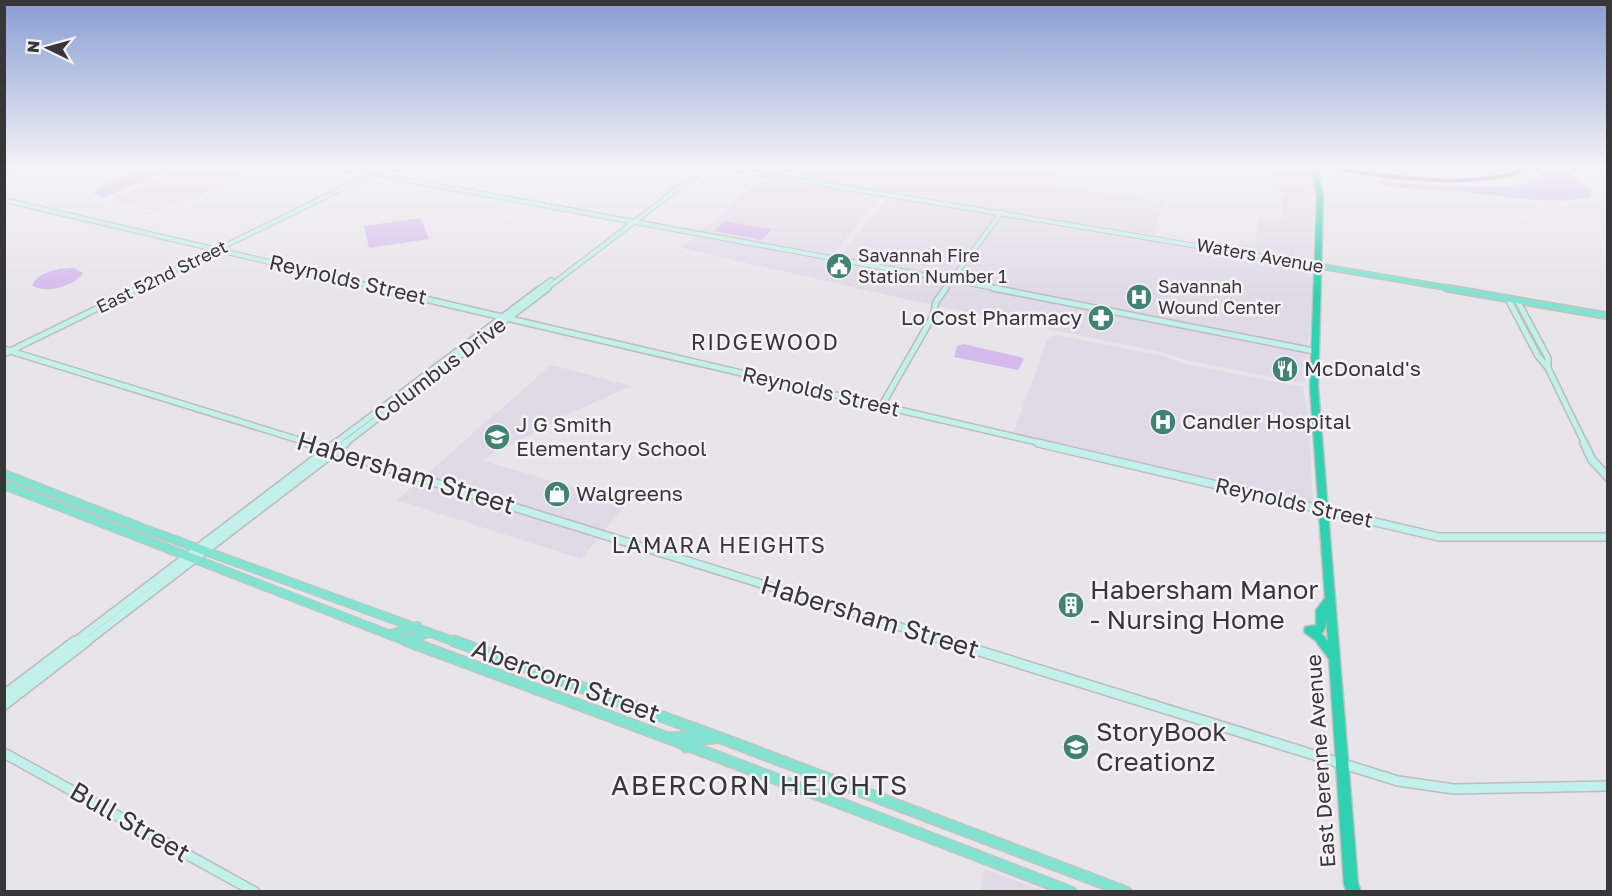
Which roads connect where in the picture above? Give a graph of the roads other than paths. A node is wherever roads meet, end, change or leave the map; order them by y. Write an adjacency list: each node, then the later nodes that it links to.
1 (46, 210): 10 (street, Reynolds Street)
2 (300, 210): 10 (street, East 52nd Street)
3 (570, 210): 9 (street)
4 (646, 210): 9 (street, Columbus Drive)
5 (647, 210): 9 (street, Columbus Drive)
6 (988, 210): 8 (street, Waters Avenue)
7 (1320, 210): 11 (highway, East Derenne Avenue)
8 (1002, 212): 11 (street, Waters Avenue); 12 (street)
9 (631, 221): 12 (street); 16 (street, Columbus Drive)
10 (218, 250): 16 (street, Reynolds Street); 18 (street, East 52nd Street)
11 (1319, 266): 13 (main road, Waters Avenue); 19 (highway, East Derenne Avenue)
12 (952, 280): 19 (street); 22 (street)
13 (1508, 299): 14 (main road, Waters Avenue); 21 (street)
14 (1517, 300): 15 (main road, Waters Avenue); 21 (street)
15 (1608, 315)
16 (505, 317): 22 (street, Reynolds Street); 23 (street, Columbus Drive)
17 (4, 349): 18 (street, Habersham Street)
18 (12, 351): 20 (street, East 52nd Street); 23 (street, Habersham Street)
19 (1314, 351): 27 (highway, East Derenne Avenue)
20 (4, 354)
21 (1548, 368): 25 (street)
22 (882, 405): 27 (street, Reynolds Street)
23 (331, 450): 29 (street, Columbus Drive); 44 (street, Habersham Street)
24 (4, 474): 29 (main road, Abercorn Street)
25 (1608, 477)
26 (4, 485): 30 (main road, Abercorn Street)
27 (1323, 510): 28 (street, Reynolds Street); 31 (highway, East Derenne Avenue)
28 (1608, 537)
29 (203, 548): 30 (street, Columbus Drive); 32 (main road, Abercorn Street)
30 (192, 556): 34 (main road, Abercorn Street); 37 (street, Columbus Drive); 38 (street, Columbus Drive)
31 (1330, 599): 36 (highway, East Derenne Avenue); 36 (highway)
32 (417, 626): 33 (main road, Abercorn Street); 34 (main road)
33 (436, 633): 35 (main road); 39 (main road, Abercorn Street)
34 (391, 634): 35 (main road, Abercorn Street)
35 (403, 639): 40 (main road, Abercorn Street)
36 (1334, 657): 44 (highway, East Derenne Avenue)
37 (4, 695)
38 (4, 705)
39 (696, 729): 40 (main road); 41 (main road, Abercorn Street)
40 (663, 738): 42 (main road, Abercorn Street)
41 (726, 740): 42 (main road); 49 (main road, Abercorn Street)
42 (686, 747): 48 (main road, Abercorn Street)
43 (4, 753): 47 (street, Bull Street)
44 (1341, 763): 45 (street, Habersham Street); 46 (highway, East Derenne Avenue)
45 (1608, 786)
46 (1351, 889)
47 (255, 891)
48 (1071, 891)
49 (1126, 891)

